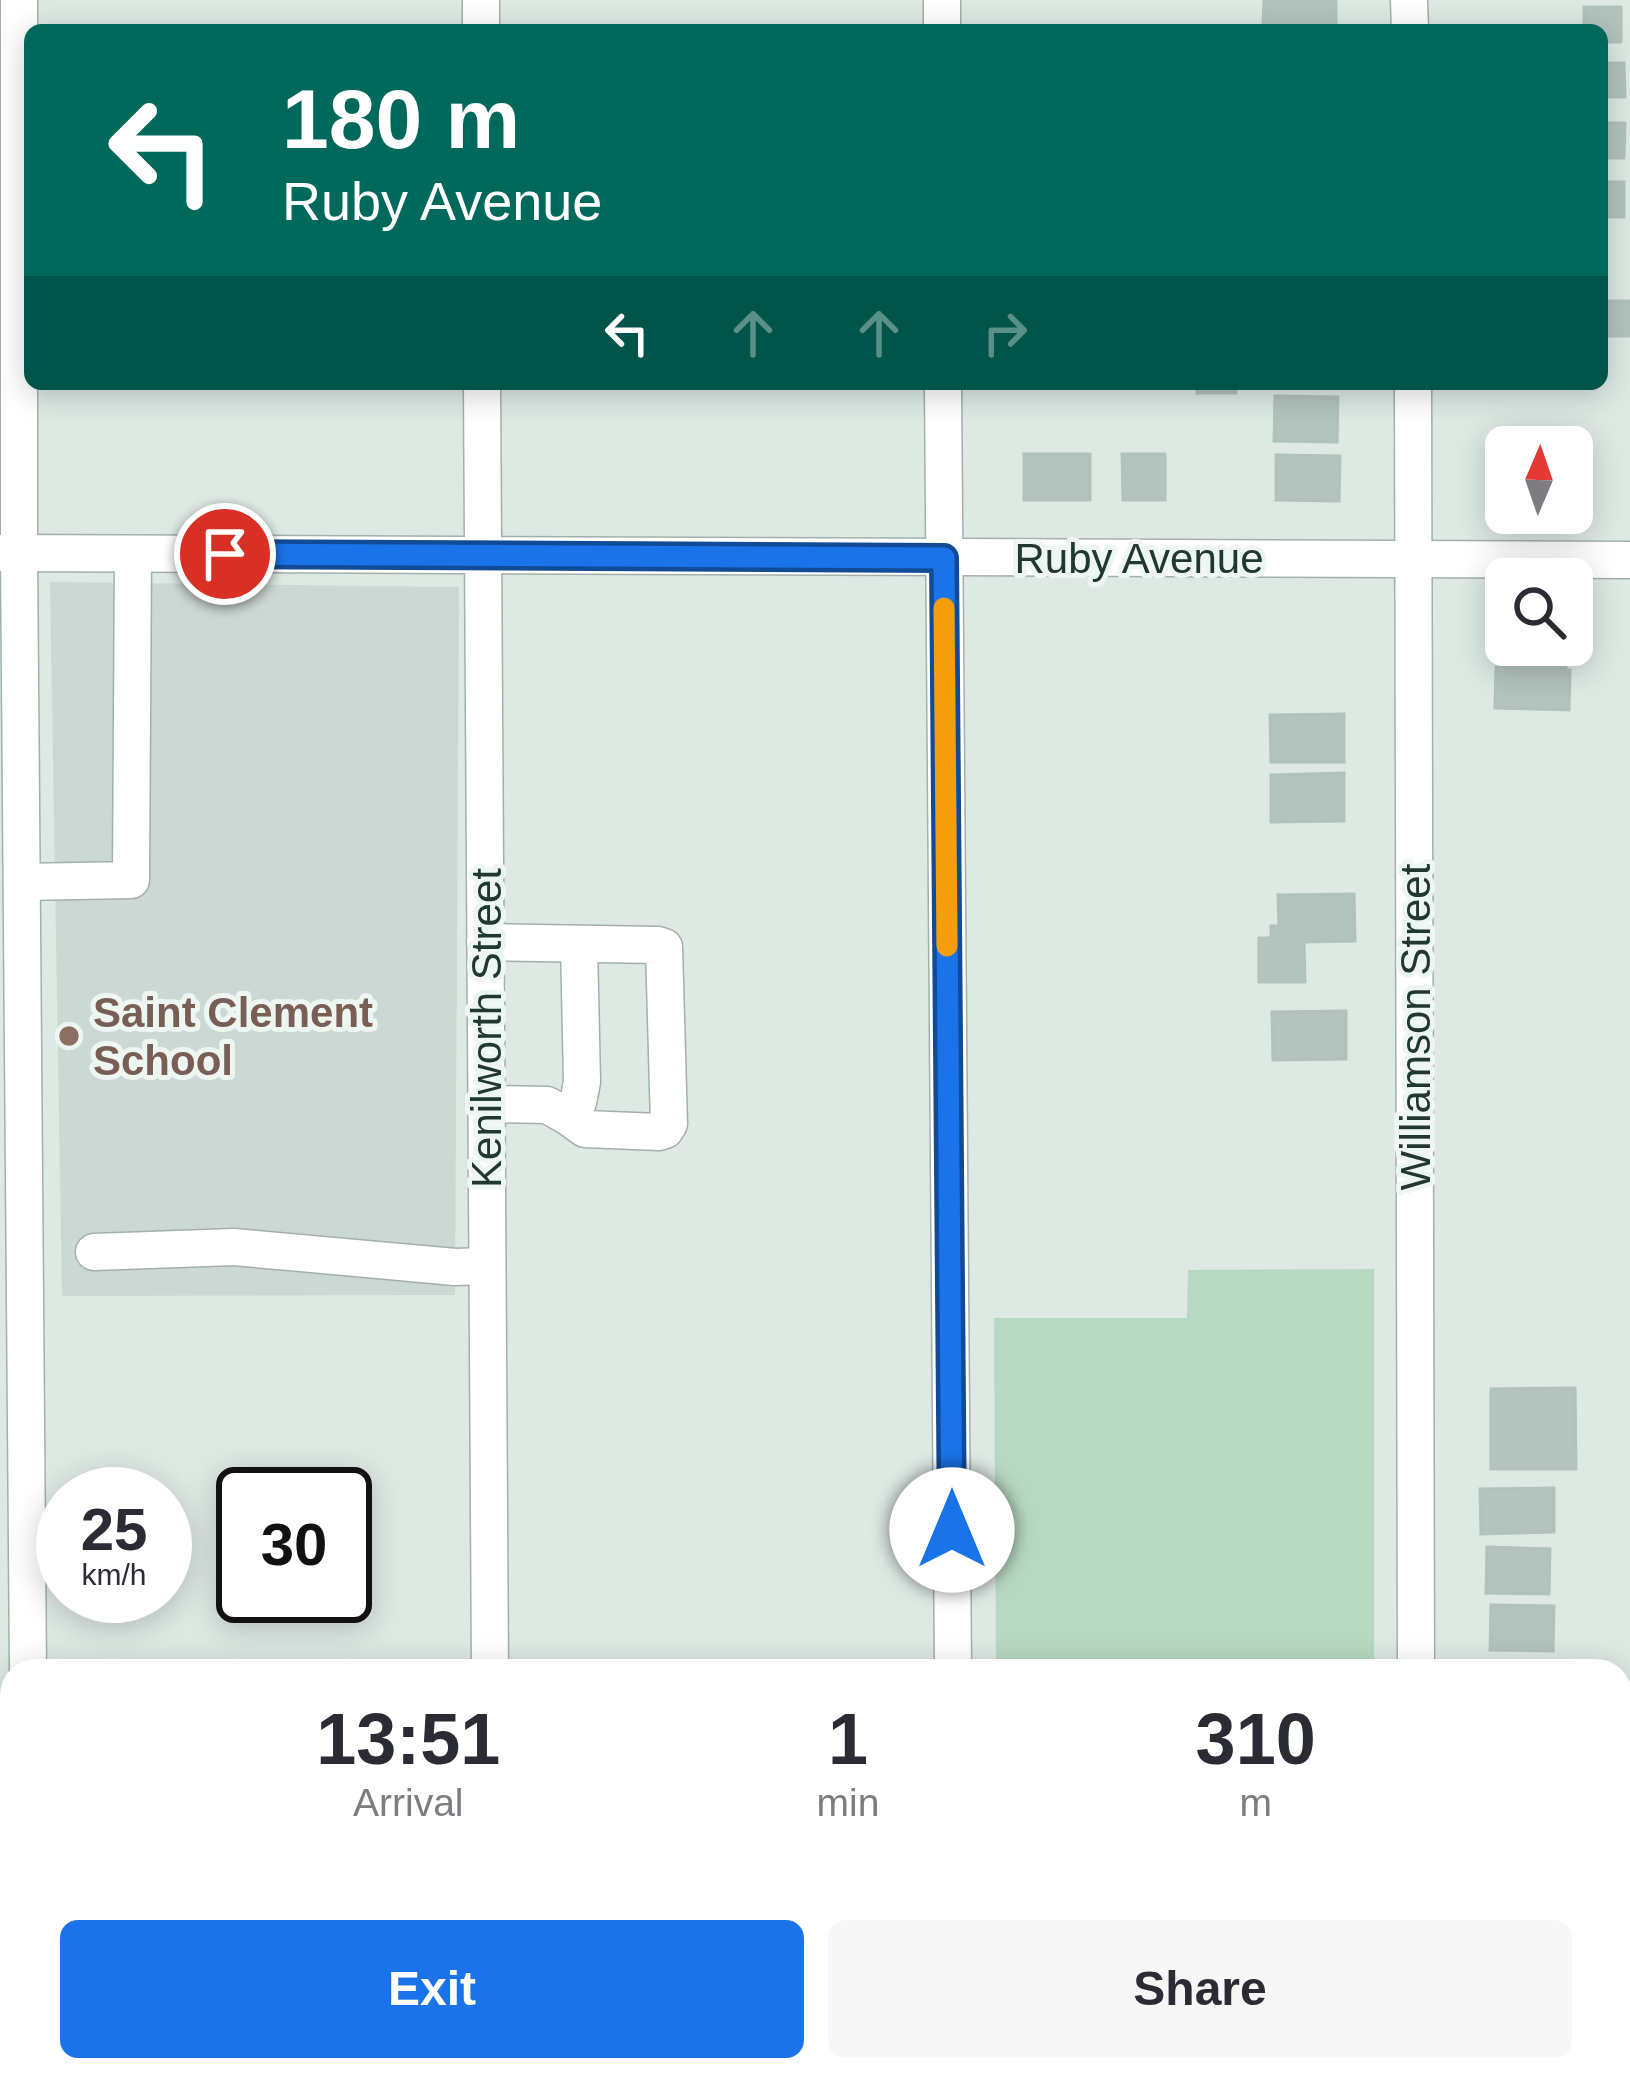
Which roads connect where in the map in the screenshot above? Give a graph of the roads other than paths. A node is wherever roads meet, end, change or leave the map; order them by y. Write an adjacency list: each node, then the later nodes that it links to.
1 (19, 0): 5 (street)
2 (482, 390): 7 (street, Kenilworth Street)
3 (944, 390): 8 (street)
4 (1413, 390): 9 (street, Williamson Street)
5 (10, 553): 6 (street, Ruby Avenue); 11 (street)
6 (133, 554): 7 (street, Ruby Avenue); 11 (street)
7 (482, 556): 8 (street, Ruby Avenue); 12 (street, Kenilworth Street)
8 (944, 558): 9 (street, Ruby Avenue); 20 (street)
9 (1414, 558): 10 (street, Ruby Avenue); 21 (street, Williamson Street)
10 (1630, 560)
11 (22, 882): 18 (street)
12 (485, 942): 13 (street); 14 (street, Kenilworth Street)
13 (579, 944): 15 (street); 15 (street)
14 (486, 1104): 15 (street); 17 (street, Kenilworth Street)
15 (567, 1116)
16 (94, 1252): 17 (street)
17 (488, 1265): 19 (street, Kenilworth Street)
18 (28, 1659)
19 (490, 1659)
20 (953, 1659)
21 (1416, 1659)

